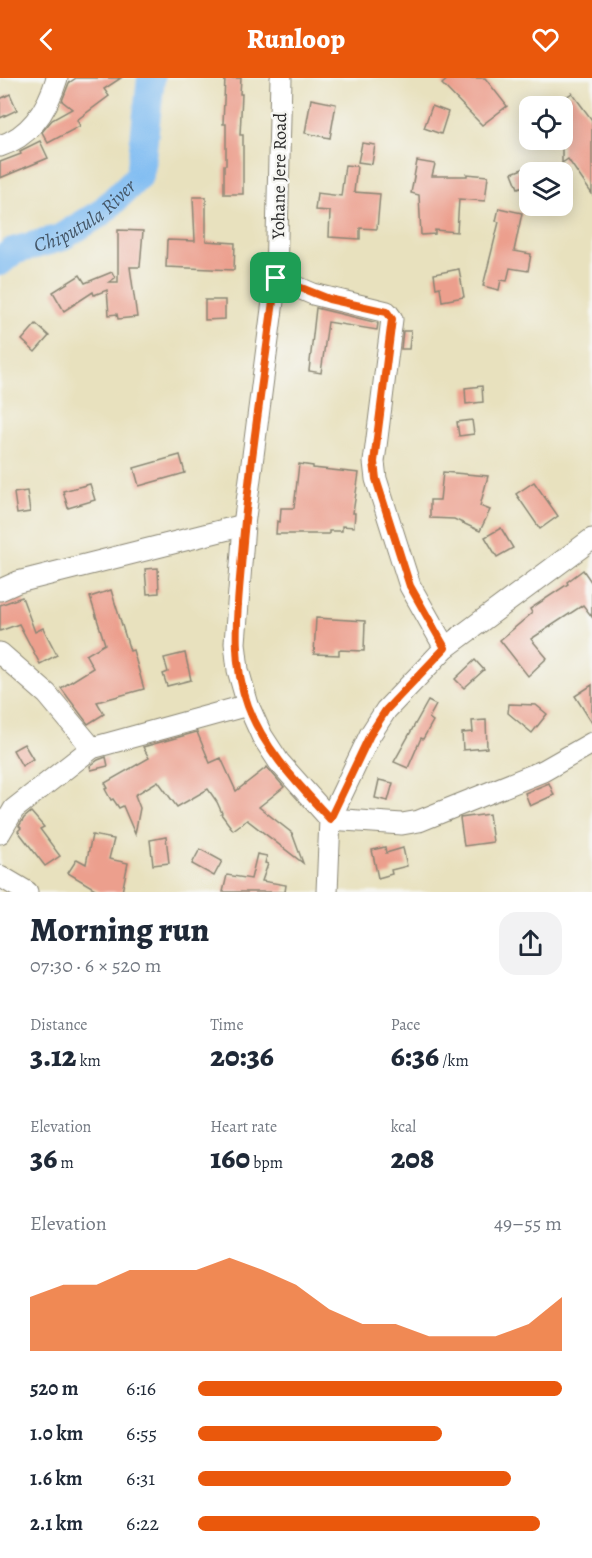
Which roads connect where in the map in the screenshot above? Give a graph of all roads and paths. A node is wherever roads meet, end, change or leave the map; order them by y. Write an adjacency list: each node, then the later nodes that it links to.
1 (57, 78): 3 (street)
2 (281, 78): 4 (street, Yohane Jere Road)
3 (0, 146)
4 (276, 278): 5 (street, Yohane Jere Road); 8 (street)
5 (244, 525): 7 (street); 10 (street, Yohane Jere Road)
6 (592, 538): 8 (street)
7 (0, 590)
8 (445, 648): 13 (street)
9 (0, 653): 12 (street)
10 (248, 705): 12 (street); 13 (street, Yohane Jere Road)
11 (592, 743): 13 (street)
12 (92, 748): 14 (street)
13 (330, 819): 17 (street)
14 (0, 833)
15 (0, 876): 16 (street)
16 (27, 892)
17 (327, 892)

